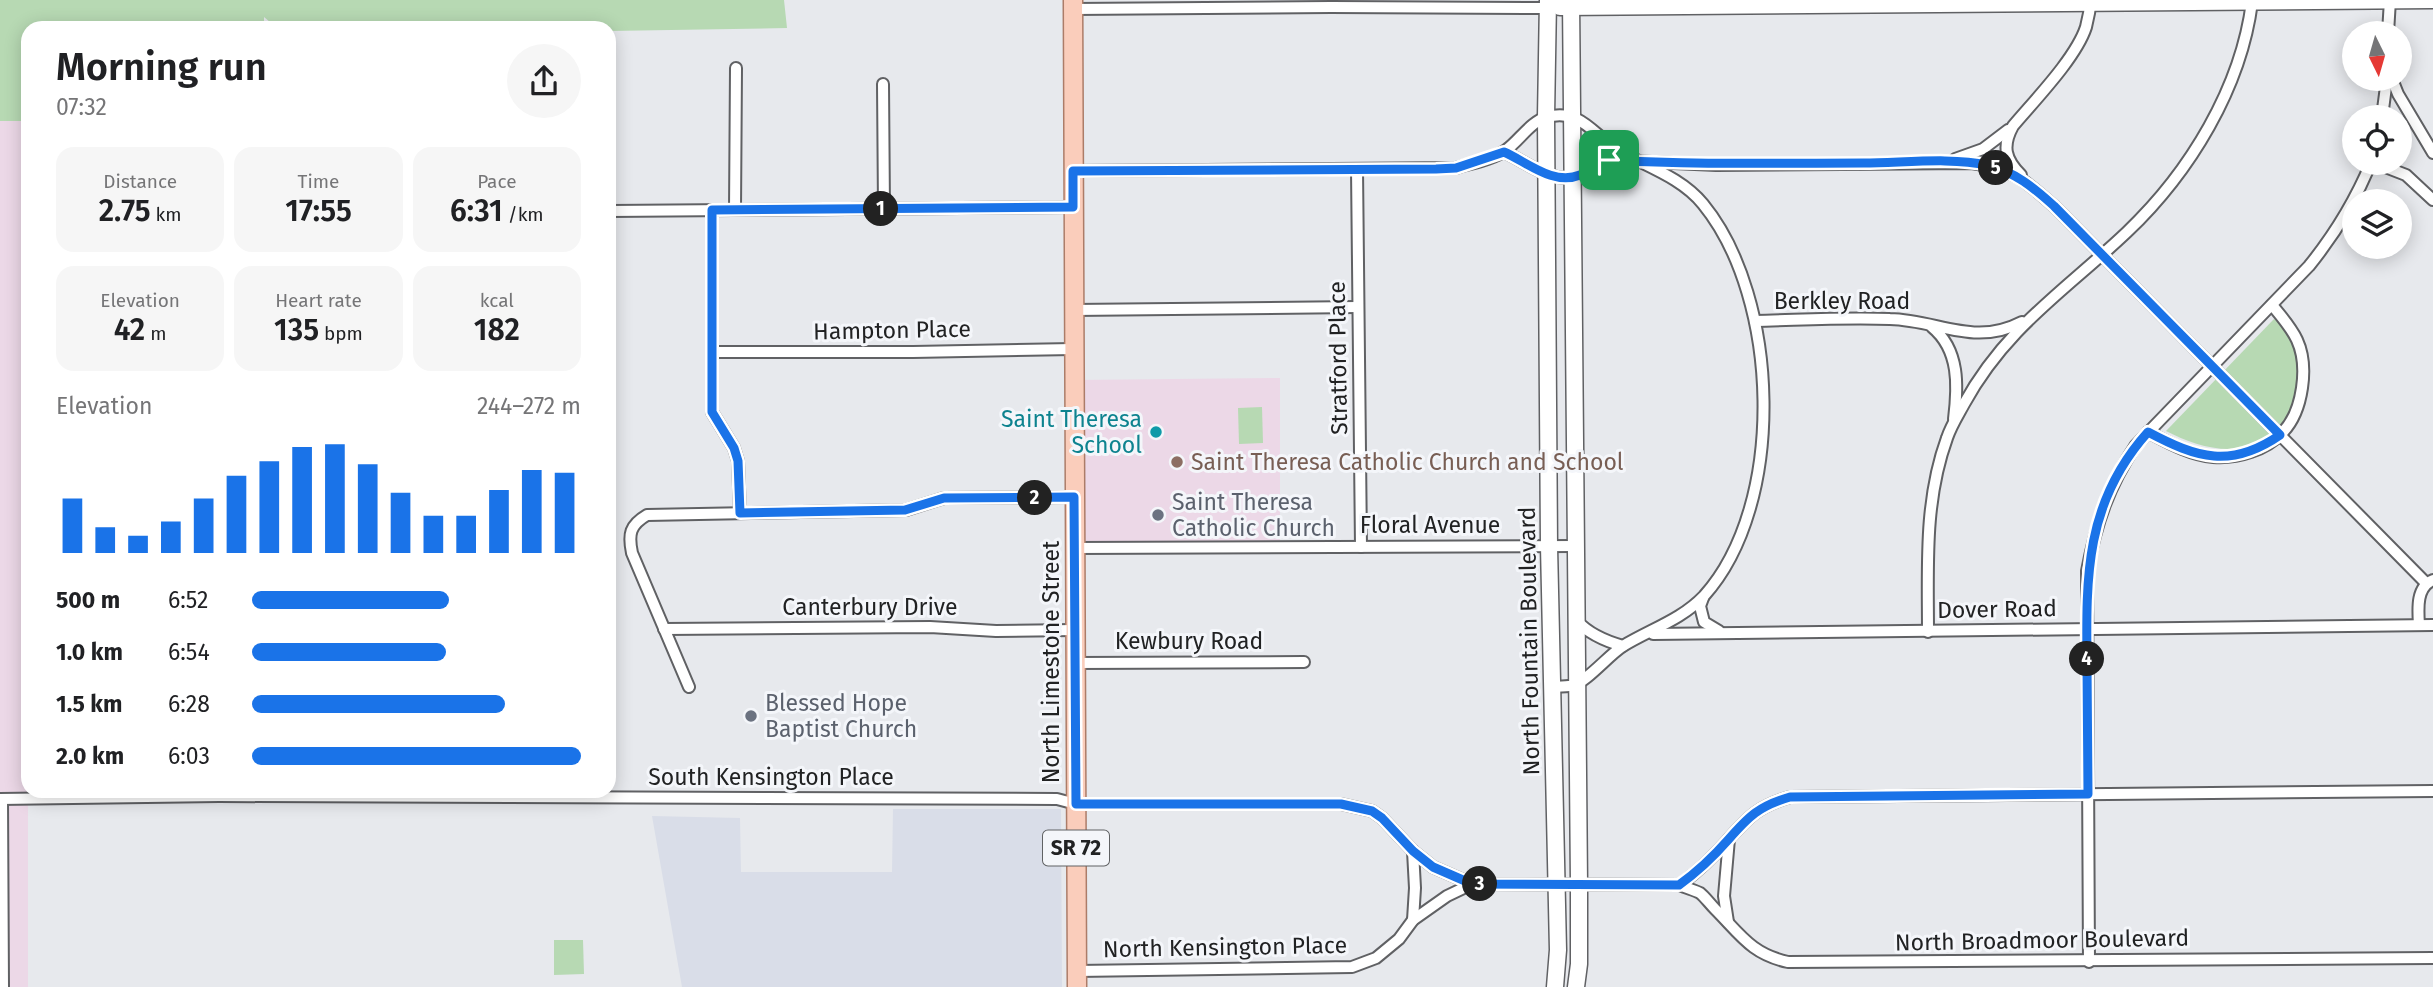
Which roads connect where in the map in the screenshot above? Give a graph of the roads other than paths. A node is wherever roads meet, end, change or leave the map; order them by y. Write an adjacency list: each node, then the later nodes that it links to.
1 (2390, 1): 2 (street); 4 (street); 9 (street)
2 (2433, 1)
3 (2091, 2): 4 (street); 5 (street); 15 (street)
4 (2252, 2): 33 (street)
5 (1620, 3): 7 (street)
6 (1548, 4): 7 (street); 8 (street); 13 (street, North Fountain Boulevard)
7 (1571, 4): 14 (street, North Fountain Boulevard)
8 (1073, 5): 21 (main road, North Limestone Street / SR 72)
9 (2389, 21)
10 (736, 68): 31 (street)
11 (883, 85): 29 (street)
12 (2397, 91): 17 (street)
13 (1546, 117): 14 (street); 16 (street); 24 (street, North Fountain Boulevard)
14 (1573, 117): 18 (street); 25 (street, North Fountain Boulevard)
15 (2013, 126): 19 (street); 26 (street)
16 (1504, 152): 20 (street); 24 (street)
17 (2433, 153)
18 (1640, 162): 19 (street); 25 (street); 38 (street)
19 (1943, 162): 26 (street)
20 (1357, 169): 21 (street); 35 (street, Stratford Place)
21 (1073, 171): 28 (main road, North Limestone Street / SR 72)
22 (2367, 175): 34 (street)
23 (2403, 175): 27 (street)
24 (1548, 176): 25 (street); 48 (street, North Fountain Boulevard)
25 (1573, 176): 49 (street, North Fountain Boulevard)
26 (2024, 179): 33 (street)
27 (2433, 200)
28 (1073, 207): 29 (street); 36 (main road, North Limestone Street / SR 72)
29 (884, 209): 31 (street)
30 (712, 210): 31 (street); 32 (street); 41 (street)
31 (736, 210)
32 (616, 212)
33 (2101, 255): 37 (street); 42 (street)
34 (2272, 304): 42 (street); 45 (street)
35 (1358, 307): 36 (street); 50 (street, Stratford Place)
36 (1073, 310): 40 (main road, North Limestone Street / SR 72)
37 (2030, 318): 39 (street, Berkley Road); 43 (street)
38 (1755, 321): 39 (street, Berkley Road); 53 (street)
39 (1929, 324): 43 (street, Berkley Road)
40 (1073, 349): 41 (street, Hampton Place); 46 (main road, North Limestone Street / SR 72)
41 (712, 352): 47 (street)
42 (2211, 366): 44 (street); 45 (street)
43 (1953, 425): 61 (street)
44 (2148, 432): 45 (street); 57 (street)
45 (2280, 435): 52 (street)
46 (1074, 497): 47 (street); 51 (main road, North Limestone Street / SR 72)
47 (740, 513): 58 (street)
48 (1549, 546): 49 (street, Floral Avenue); 50 (street, Floral Avenue); 68 (street, North Fountain Boulevard)
49 (1575, 546): 54 (street, North Fountain Boulevard)
50 (1360, 547): 51 (street, Floral Avenue)
51 (1074, 548): 59 (main road, North Limestone Street / SR 72)
52 (2430, 581): 55 (street)
53 (1704, 595): 60 (street); 62 (street)
54 (1575, 620): 63 (street); 66 (street, North Fountain Boulevard)
55 (2418, 625): 56 (street, Dover Road); 57 (street, Dover Road)
56 (2433, 625)
57 (2087, 628): 61 (street, Dover Road); 70 (street)
58 (664, 629): 59 (street, Canterbury Drive); 67 (street)
59 (1075, 630): 65 (main road, North Limestone Street / SR 72)
60 (1724, 632): 61 (street, Dover Road); 62 (street, Dover Road)
61 (1928, 632)
62 (1647, 634): 63 (street)
63 (1623, 646): 66 (street)
64 (1304, 662): 65 (street, Kewbury Road)
65 (1075, 663): 74 (main road, North Limestone Street / SR 72)
66 (1576, 685): 68 (street); 79 (street, North Fountain Boulevard)
67 (689, 687)
68 (1553, 687): 78 (street, North Fountain Boulevard)
69 (2433, 791): 70 (street)
70 (2088, 794): 75 (street); 84 (street)
71 (616, 797): 74 (street, South Kensington Place)
72 (83, 798): 73 (street, South Kensington Place)
73 (1, 799): 86 (street)
74 (1076, 804): 76 (street, South Kensington Place); 85 (main road, North Limestone Street / SR 72)
75 (1729, 839): 80 (street); 82 (street)
76 (1413, 851): 77 (street, South Kensington Place); 81 (street)
77 (1472, 884): 78 (street); 81 (street, North Kensington Place)
78 (1556, 884): 79 (street); 87 (street, North Fountain Boulevard)
79 (1578, 884): 80 (street); 88 (street, North Fountain Boulevard)
80 (1679, 885): 82 (street, North Broadmoor Boulevard)
81 (1413, 920): 85 (street, North Kensington Place)
82 (1728, 922): 84 (street, North Broadmoor Boulevard)
83 (2433, 958): 84 (street, North Broadmoor Boulevard)
84 (2089, 962)
85 (1077, 979)
86 (3, 987)
87 (1555, 987)
88 (1576, 987)

